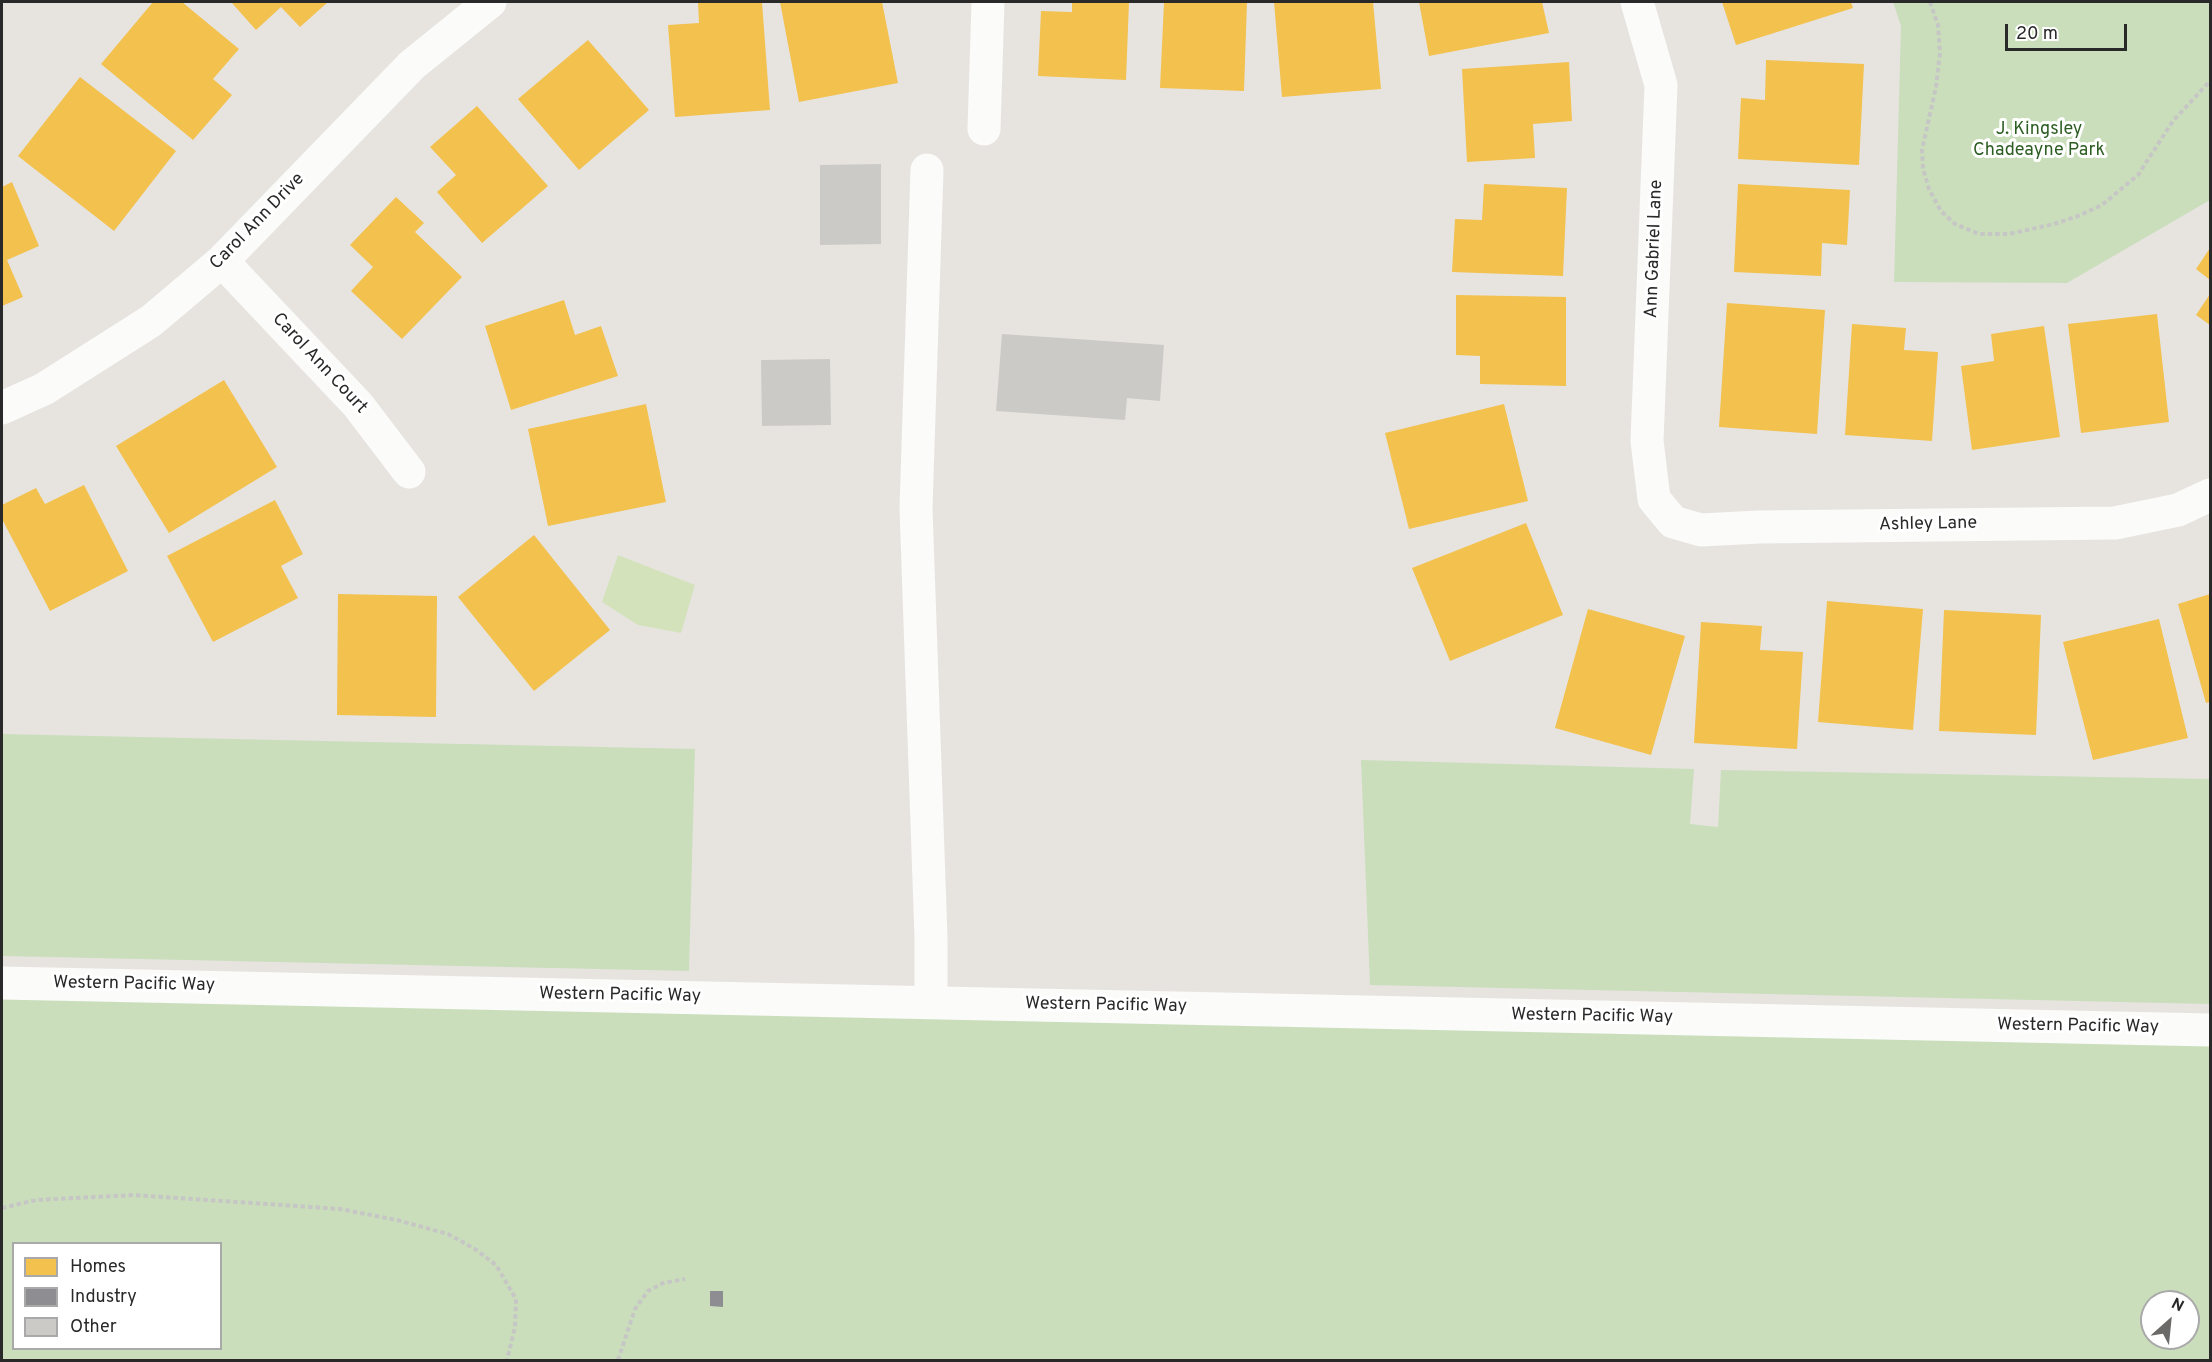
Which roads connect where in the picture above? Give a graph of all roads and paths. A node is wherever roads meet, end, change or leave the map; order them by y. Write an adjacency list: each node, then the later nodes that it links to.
1 (490, 2): 8 (street, Carol Ann Drive)
2 (988, 2): 6 (street)
3 (1637, 2): 12 (street, Ann Gabriel Lane)
4 (1930, 2): 5 (path)
5 (2211, 81)
6 (984, 129)
7 (927, 170): 14 (street)
8 (222, 261): 9 (street, Carol Ann Drive); 10 (street, Carol Ann Court)
9 (2, 408)
10 (409, 472)
11 (2211, 495): 12 (street, Ashley Lane)
12 (1654, 499)
13 (2, 983): 14 (street, Western Pacific Way)
14 (931, 1002): 15 (street, Western Pacific Way)
15 (2211, 1030)
16 (2, 1208): 18 (path)
17 (685, 1279): 19 (path)
18 (507, 1360)
19 (618, 1360)

